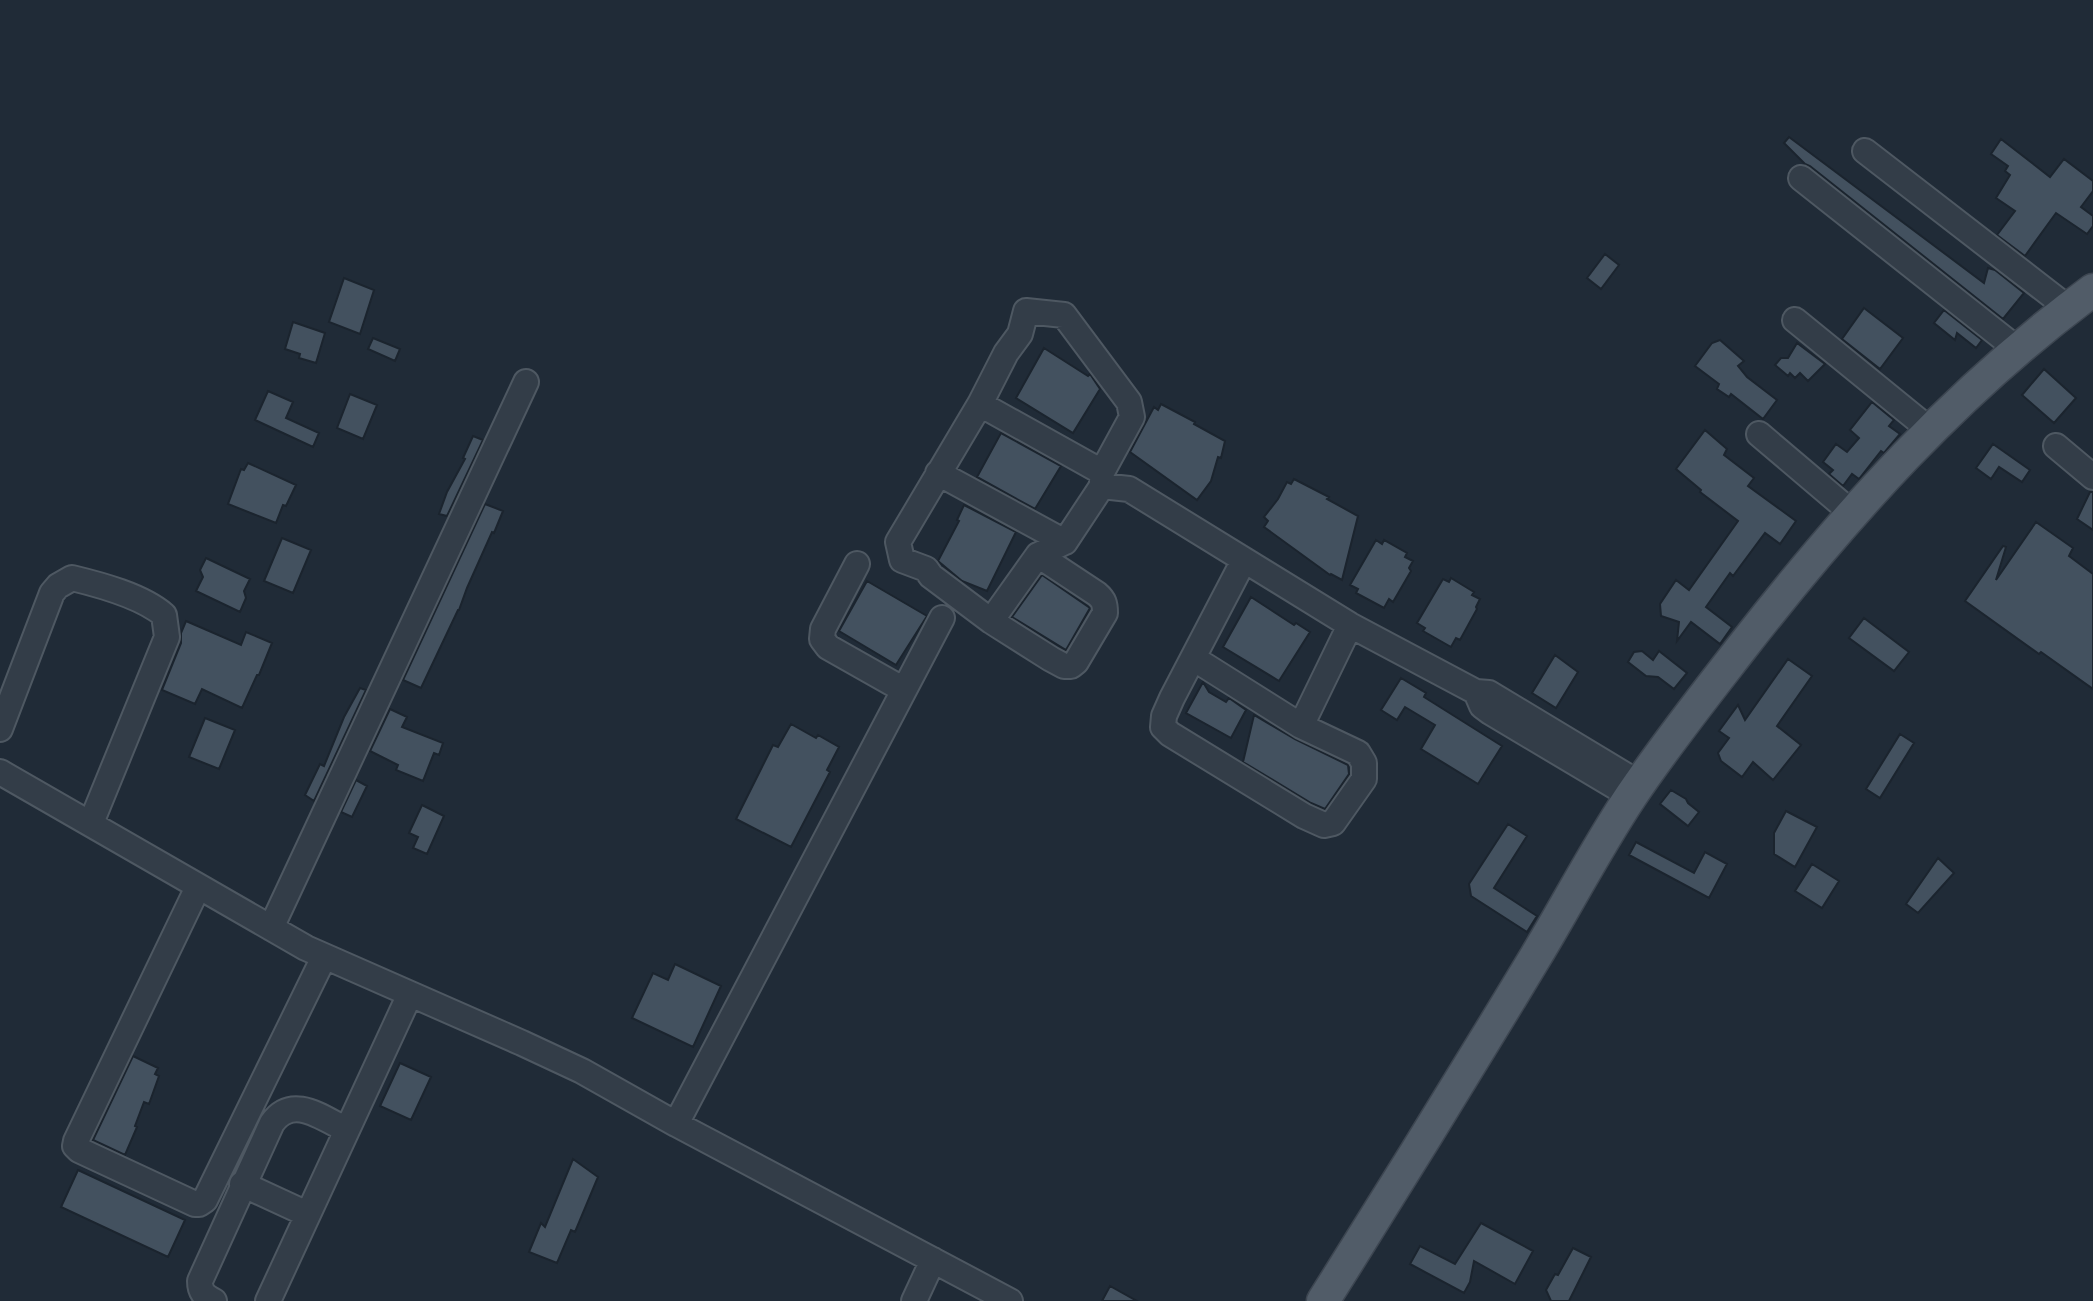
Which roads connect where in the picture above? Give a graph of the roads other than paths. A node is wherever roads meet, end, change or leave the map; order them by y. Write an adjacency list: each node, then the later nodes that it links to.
1 (1865, 151): 4 (street)
2 (1801, 178): 6 (street)
3 (2093, 290): 4 (main road)
4 (2068, 308): 6 (main road)
5 (1795, 320): 9 (street)
6 (2017, 349): 9 (main road)
7 (526, 382): 31 (street)
8 (980, 404): 12 (street); 14 (street); 14 (street)
9 (1930, 430): 15 (main road)
10 (1759, 434): 15 (street)
11 (2056, 446): 13 (street)
12 (938, 473): 16 (street); 21 (street)
13 (2093, 477)
14 (1102, 479): 16 (street); 18 (street)
15 (1852, 513): 28 (main road)
16 (1065, 542): 17 (street)
17 (1038, 555): 21 (street); 21 (street)
18 (1244, 560): 22 (street); 23 (street)
19 (857, 564): 24 (street)
20 (942, 618): 24 (street)
21 (991, 621)
22 (1350, 625): 25 (street); 28 (street)
23 (1193, 659): 25 (street); 25 (street)
24 (904, 690): 34 (street)
25 (1301, 726)
26 (0, 729): 29 (street)
27 (0, 772): 29 (street)
28 (1636, 790): 43 (main road)
29 (91, 823): 30 (street)
30 (198, 887): 31 (street); 32 (street)
31 (271, 928): 32 (street)
32 (324, 957): 33 (street)
33 (410, 994): 34 (street); 35 (street)
34 (676, 1124): 38 (street)
35 (346, 1130): 36 (street); 37 (street)
36 (242, 1184): 37 (street); 39 (street)
37 (307, 1214): 40 (street)
38 (933, 1260): 41 (street); 42 (street)
39 (214, 1301)
40 (268, 1301)
41 (914, 1301)
42 (1010, 1301)
43 (1324, 1301)

